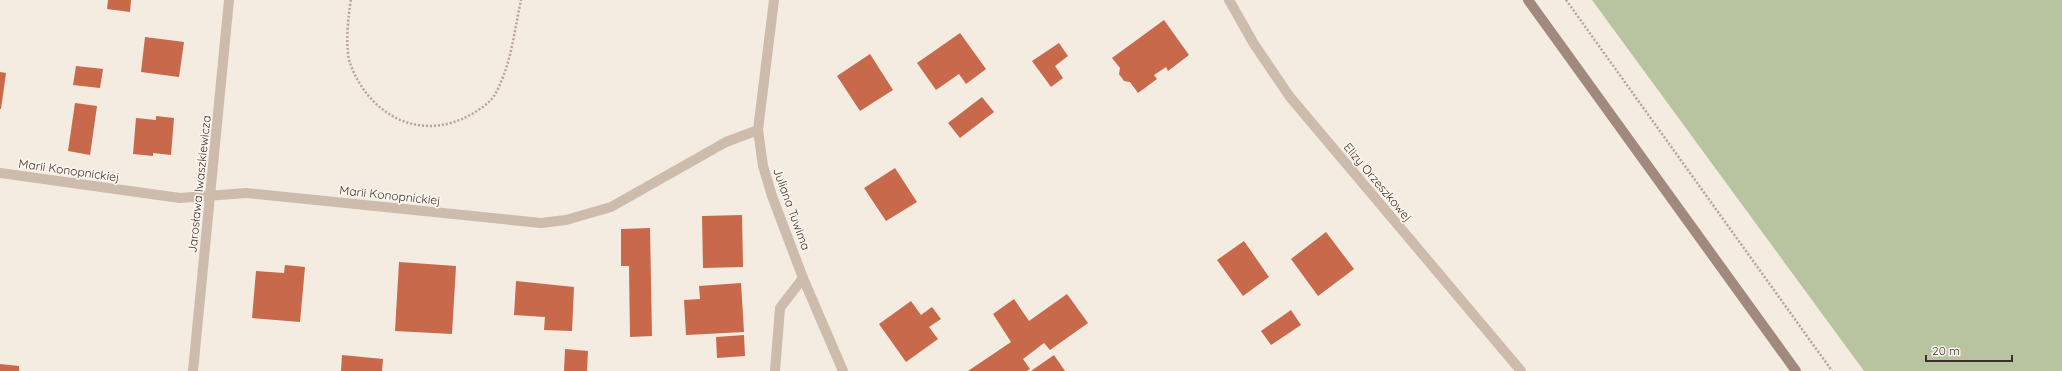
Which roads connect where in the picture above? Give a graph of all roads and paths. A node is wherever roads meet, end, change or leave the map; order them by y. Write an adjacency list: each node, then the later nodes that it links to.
1 (230, 0): 10 (street, Jarosława Iwaszkiewicza)
2 (351, 0): 3 (path)
3 (521, 0)
4 (774, 0): 8 (street, Juliana Tuwima)
5 (1229, 0): 15 (street, Elizy Orzeszkowej)
6 (1528, 0): 16 (main road)
7 (1566, 0): 17 (path)
8 (758, 130): 10 (street, Marii Konopnickiej); 11 (street, Juliana Tuwima)
9 (0, 173): 10 (street, Marii Konopnickiej)
10 (211, 196): 12 (street, Jarosława Iwaszkiewicza)
11 (803, 278): 13 (street); 14 (street, Juliana Tuwima)
12 (193, 371)
13 (775, 371)
14 (843, 371)
15 (1521, 371)
16 (1796, 371)
17 (1832, 371)

